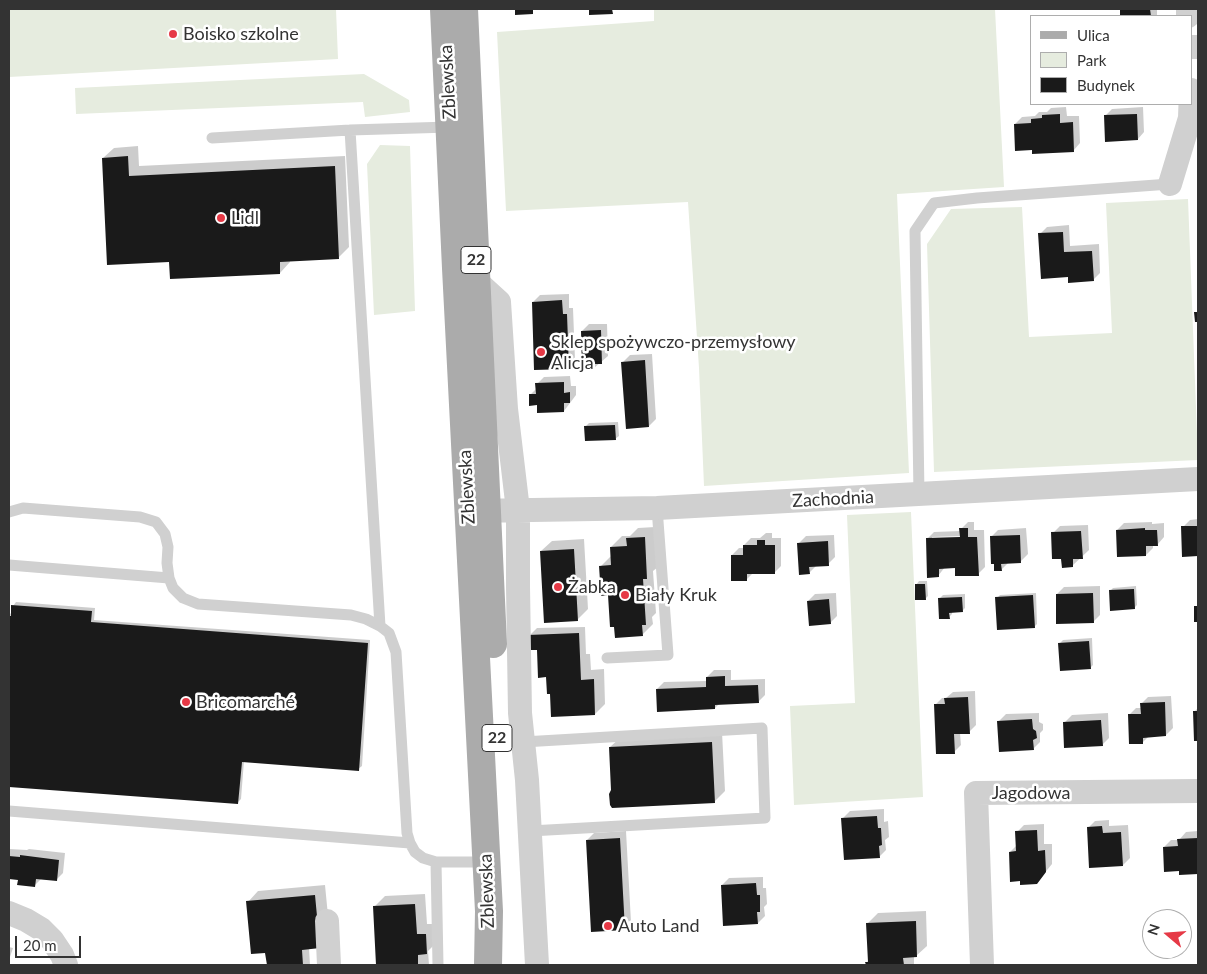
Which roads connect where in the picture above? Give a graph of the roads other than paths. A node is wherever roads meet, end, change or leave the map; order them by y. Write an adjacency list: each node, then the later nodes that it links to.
1 (444, 9): 4 (main road, Zblewska / 22)
2 (464, 9): 8 (main road, Zblewska / 22)
3 (1190, 105): 7 (street)
4 (450, 127): 5 (lane); 13 (main road, Zblewska / 22)
5 (350, 130): 6 (lane); 17 (lane)
6 (212, 138)
7 (1170, 184): 10 (lane)
8 (477, 282): 12 (street); 13 (main road, Zblewska / 22)
9 (1198, 479): 10 (street, Zachodnia)
10 (918, 495): 11 (street, Zachodnia)
11 (657, 508): 12 (street, Zachodnia); 18 (lane)
12 (518, 510): 13 (street, Zachodnia); 19 (street)
13 (478, 511): 25 (main road, Zblewska / 22); 32 (main road, Zblewska / 22)
14 (9, 512): 16 (lane)
15 (9, 565): 16 (lane)
16 (169, 578): 17 (lane)
17 (380, 626): 23 (lane)
18 (607, 658)
19 (523, 742): 22 (street); 22 (lane)
20 (1198, 791): 34 (street, Jagodowa)
21 (9, 811): 23 (lane)
22 (530, 831): 33 (street)
23 (410, 843): 24 (lane)
24 (436, 862): 25 (lane); 30 (lane)
25 (486, 862): 31 (main road, Zblewska / 22)
26 (9, 913): 28 (street)
27 (327, 921): 29 (street)
28 (66, 965)
29 (329, 965)
30 (438, 965)
31 (488, 965)
32 (504, 965)
33 (537, 965)
34 (982, 965)

